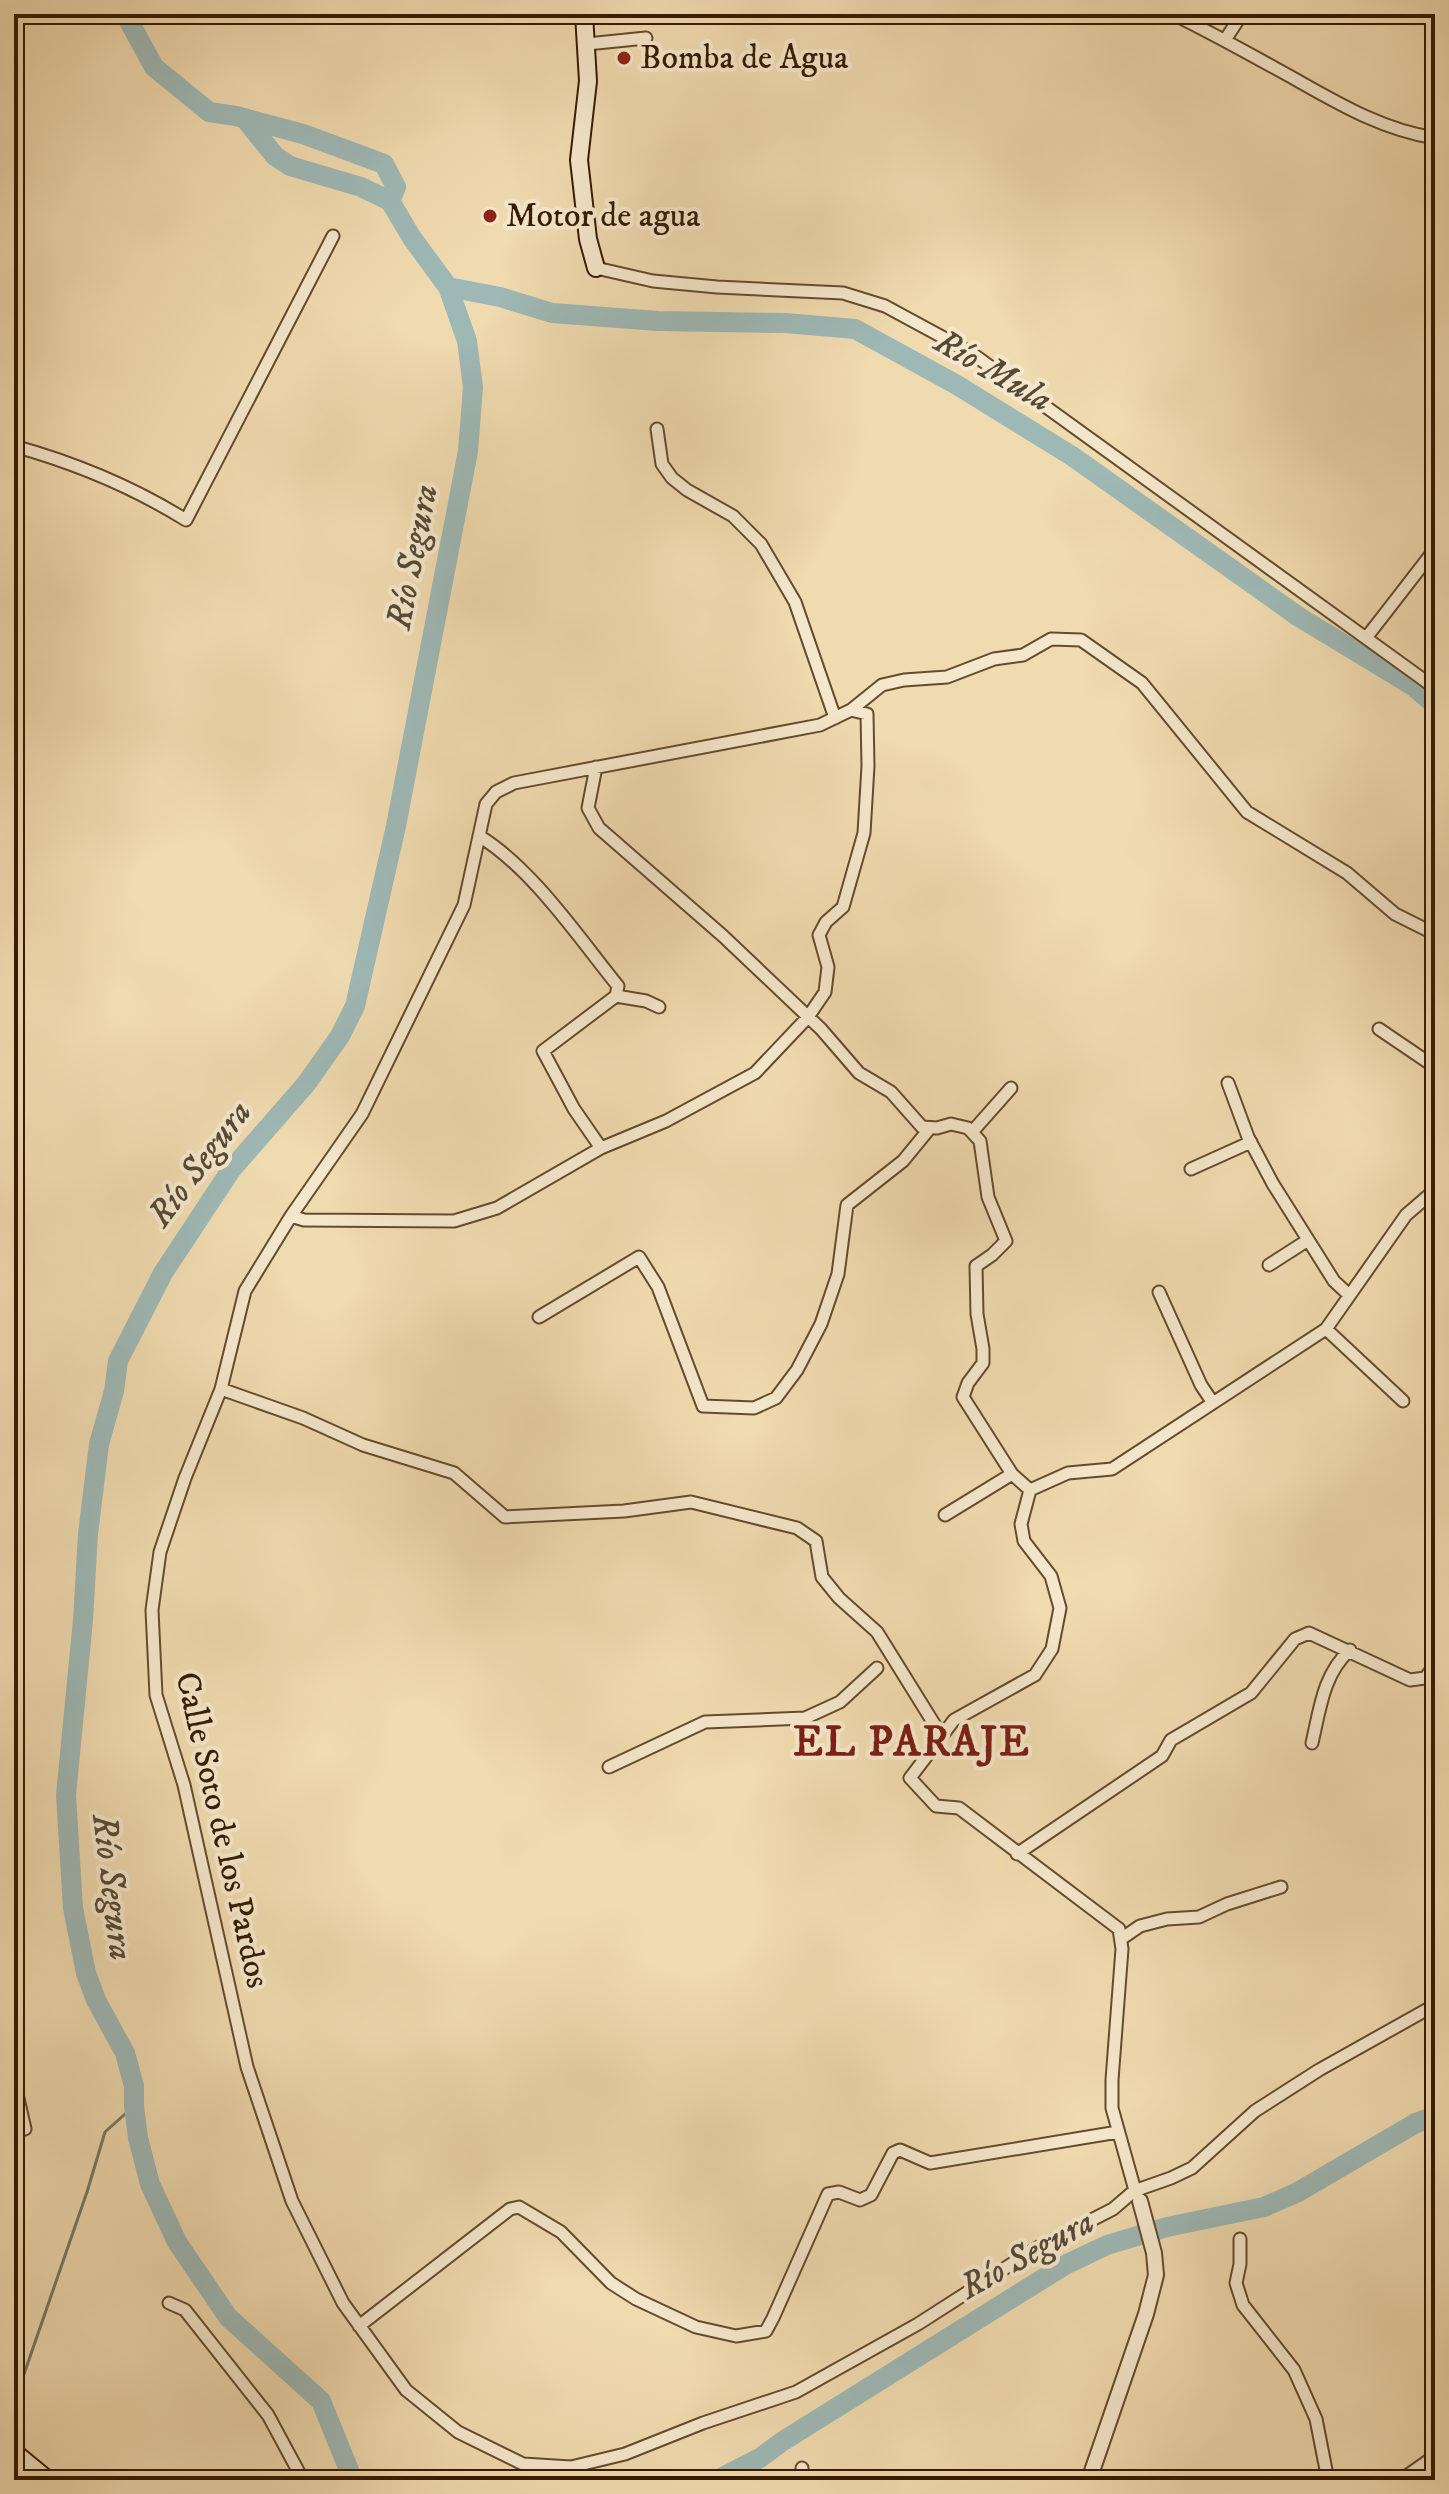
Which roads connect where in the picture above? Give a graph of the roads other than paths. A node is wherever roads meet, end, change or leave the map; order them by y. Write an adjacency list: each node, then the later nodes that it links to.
1 (584, 14): 6 (main road)
2 (1173, 14): 5 (street)
3 (1242, 14): 5 (street)
4 (646, 38): 6 (street)
5 (1225, 40): 7 (street)
6 (587, 44): 9 (main road)
7 (1435, 138)
8 (333, 236): 11 (street)
9 (596, 268): 13 (street)
10 (657, 429): 16 (street)
11 (14, 446)
12 (1435, 549): 13 (street)
13 (1366, 638): 14 (street)
14 (1435, 688)
15 (851, 710): 16 (street, Calle Soto de los Pardos); 19 (street, Calle Soto de los Pardos); 22 (street)
16 (835, 718): 17 (street, Calle Soto de los Pardos)
17 (596, 767): 18 (street, Calle Soto de los Pardos); 22 (street)
18 (479, 836): 20 (street); 33 (street, Calle Soto de los Pardos)
19 (1435, 934)
20 (616, 996): 21 (street); 30 (street)
21 (659, 1007)
22 (808, 1017): 27 (street); 30 (street)
23 (1379, 1029): 24 (street)
24 (1435, 1067)
25 (1228, 1083): 29 (street)
26 (1011, 1088): 28 (street)
27 (930, 1128): 28 (street); 38 (street)
28 (972, 1132): 43 (street)
29 (1251, 1142): 31 (street); 34 (street)
30 (601, 1148): 33 (street)
31 (1191, 1169)
32 (1435, 1190): 37 (street)
33 (291, 1216): 40 (street, Calle Soto de los Pardos)
34 (1308, 1240): 35 (street); 37 (street)
35 (1269, 1265)
36 (1159, 1292): 42 (street)
37 (1349, 1295): 39 (street)
38 (539, 1317)
39 (1326, 1329): 41 (street); 42 (street)
40 (221, 1389): 49 (street); 62 (street, Calle Soto de los Pardos)
41 (1403, 1401)
42 (1213, 1403): 44 (street)
43 (1012, 1474): 44 (street); 45 (street)
44 (1030, 1490): 49 (street)
45 (945, 1515)
46 (1350, 1650): 47 (street); 50 (street); 52 (street)
47 (1435, 1665)
48 (877, 1668): 51 (street)
49 (941, 1735): 52 (street)
50 (1312, 1743)
51 (609, 1767)
52 (1017, 1854): 54 (street)
53 (1281, 1887): 54 (street)
54 (1121, 1939): 58 (street)
55 (1435, 2005): 59 (street, Calle Soto de los Pardos)
56 (14, 2081): 57 (street)
57 (25, 2129)
58 (1118, 2132): 59 (street); 62 (street)
59 (1137, 2196): 62 (street, Calle Soto de los Pardos); 67 (street)
60 (1240, 2239): 68 (street)
61 (169, 2303): 65 (street)
62 (359, 2326)
63 (14, 2452): 66 (main road)
64 (1435, 2456): 69 (street)
65 (302, 2478)
66 (48, 2480)
67 (1089, 2480)
68 (1328, 2480)
69 (1401, 2480)

